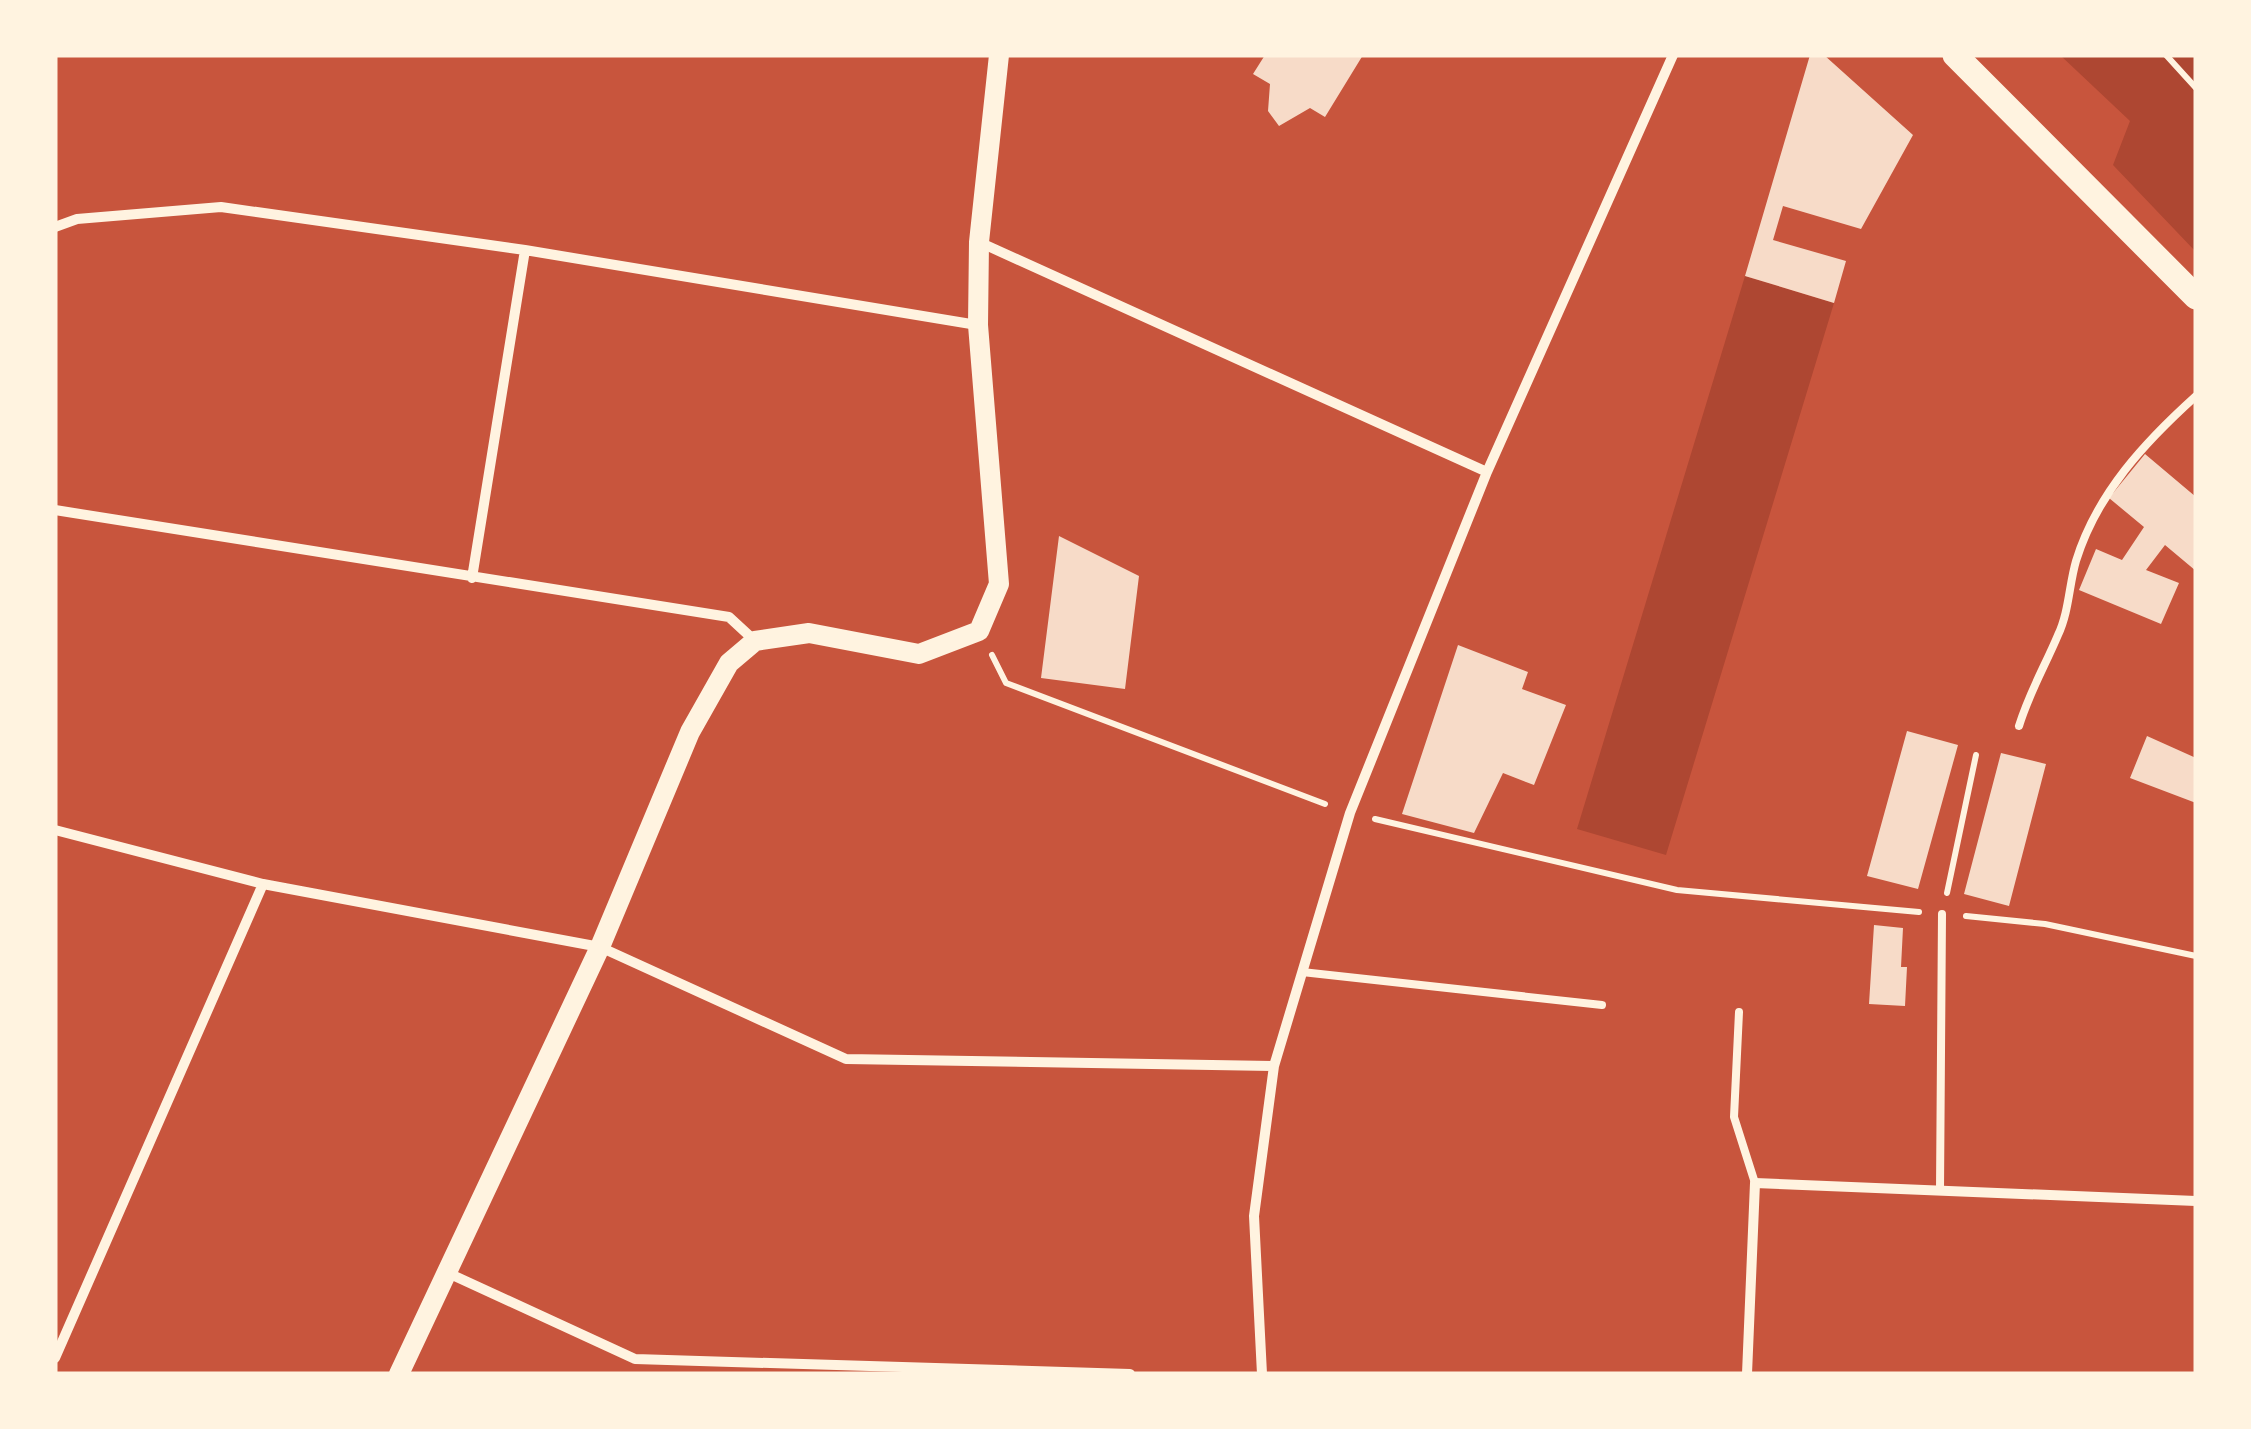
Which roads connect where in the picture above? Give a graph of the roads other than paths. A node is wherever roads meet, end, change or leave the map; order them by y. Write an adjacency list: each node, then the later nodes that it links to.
1 (999, 55): 5 (main road)
2 (1673, 55): 10 (street)
3 (1955, 55): 7 (main road)
4 (55, 227): 6 (street)
5 (979, 242): 8 (main road); 10 (street)
6 (525, 250): 8 (street); 12 (street)
7 (2196, 298)
8 (978, 325): 13 (main road)
9 (2196, 396): 14 (lane)
10 (1487, 472): 19 (street)
11 (55, 510): 12 (street)
12 (472, 578): 13 (street)
13 (755, 641): 18 (main road)
14 (2019, 726)
15 (55, 830): 16 (street)
16 (264, 884): 18 (street); 27 (street)
17 (1942, 914): 24 (lane)
18 (600, 947): 22 (street); 26 (main road)
19 (1302, 972): 20 (lane); 22 (street)
20 (1602, 1005)
21 (1739, 1012): 23 (lane)
22 (1274, 1066): 30 (street)
23 (1756, 1183): 24 (street); 31 (street)
24 (1940, 1190): 25 (street)
25 (2196, 1201)
26 (448, 1272): 28 (main road); 29 (street)
27 (55, 1358)
28 (399, 1374)
29 (1130, 1374)
30 (1262, 1374)
31 (1747, 1374)

